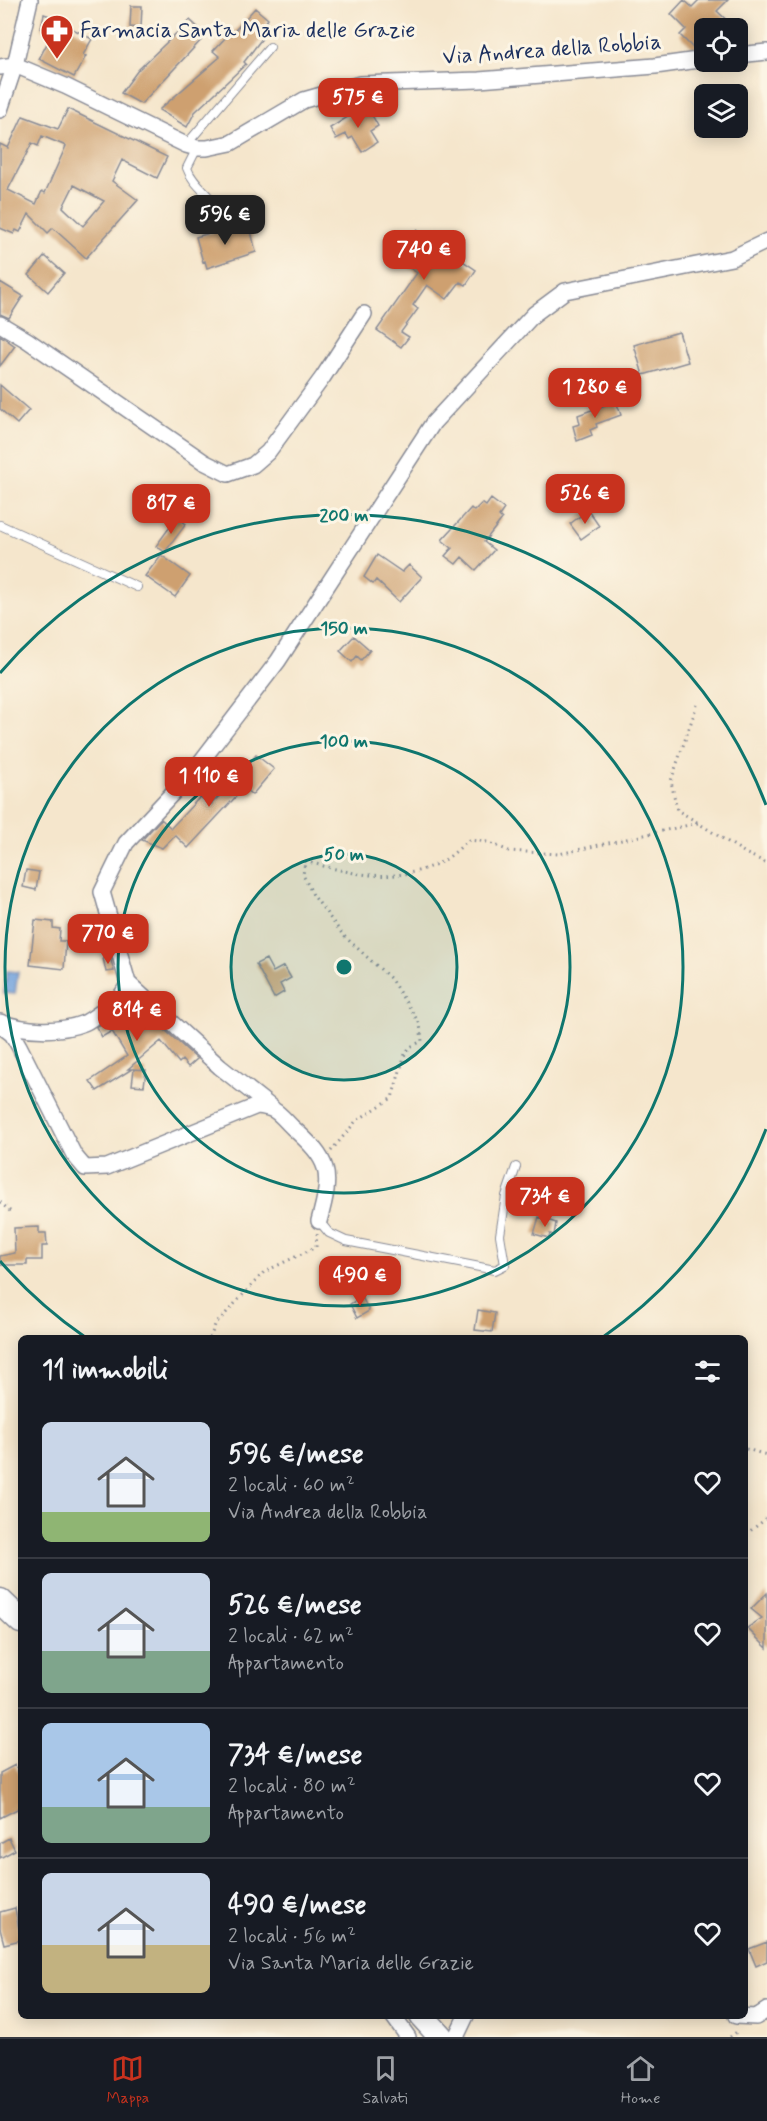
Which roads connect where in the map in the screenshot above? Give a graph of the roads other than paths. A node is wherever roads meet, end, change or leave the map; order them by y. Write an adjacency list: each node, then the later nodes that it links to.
1 (30, 0): 6 (street)
2 (270, 47): 8 (lane)
3 (767, 52): 4 (street)
4 (748, 54)
5 (694, 61): 8 (street, Via Andrea della Robbia)
6 (8, 66): 7 (street); 8 (street)
7 (0, 108)
8 (192, 146): 9 (lane)
9 (223, 216)
10 (767, 241): 15 (street)
11 (364, 314): 12 (street)
12 (0, 324)
13 (0, 525): 14 (lane)
14 (137, 587)
15 (128, 983): 16 (street); 17 (street)
16 (0, 1023): 17 (street)
17 (272, 1108): 19 (street)
18 (516, 1167): 19 (lane)
19 (319, 1221)
20 (0, 1601): 21 (main road)
21 (18, 1618)
22 (767, 2010): 23 (street)
23 (748, 2017)
24 (395, 2019): 27 (street)
25 (425, 2019): 28 (main road)
26 (465, 2019): 29 (street)
27 (408, 2037)
28 (441, 2037)
29 (456, 2037)

